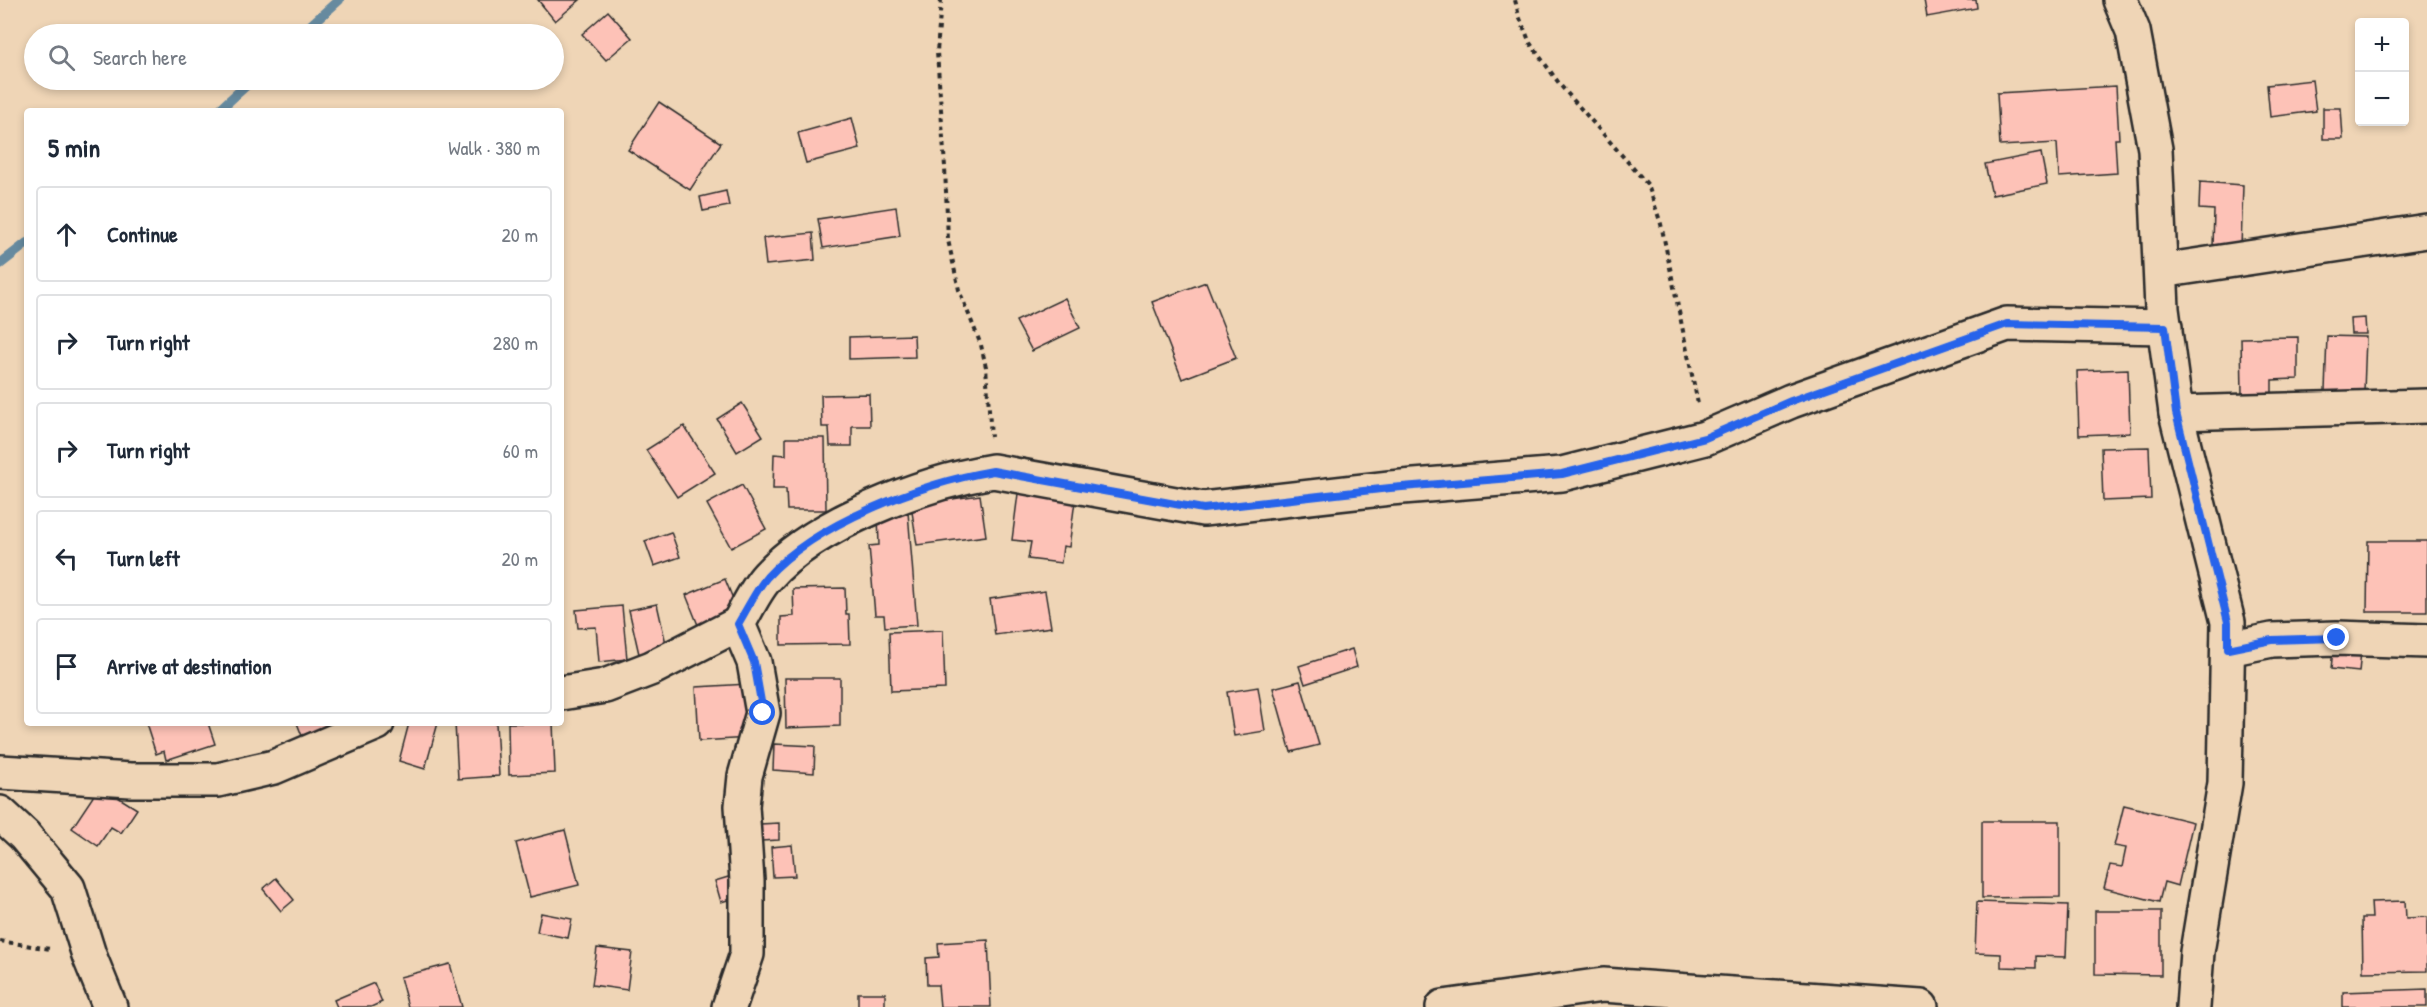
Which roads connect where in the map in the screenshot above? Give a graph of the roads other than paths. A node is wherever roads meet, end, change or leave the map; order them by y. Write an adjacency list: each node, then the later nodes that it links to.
1 (2120, 0): 3 (street)
2 (2427, 231): 3 (street)
3 (2161, 271): 4 (street)
4 (2165, 327): 6 (street); 7 (street)
5 (2427, 406): 6 (street)
6 (2176, 413): 9 (street)
7 (738, 624): 10 (street); 15 (street)
8 (2427, 640): 9 (street)
9 (2228, 649): 18 (street)
10 (564, 693)
11 (370, 726): 12 (street)
12 (0, 772)
13 (0, 813): 14 (street)
14 (110, 1007)
15 (729, 1007)
16 (1443, 1007): 17 (street)
17 (1922, 1007)
18 (2193, 1007)

